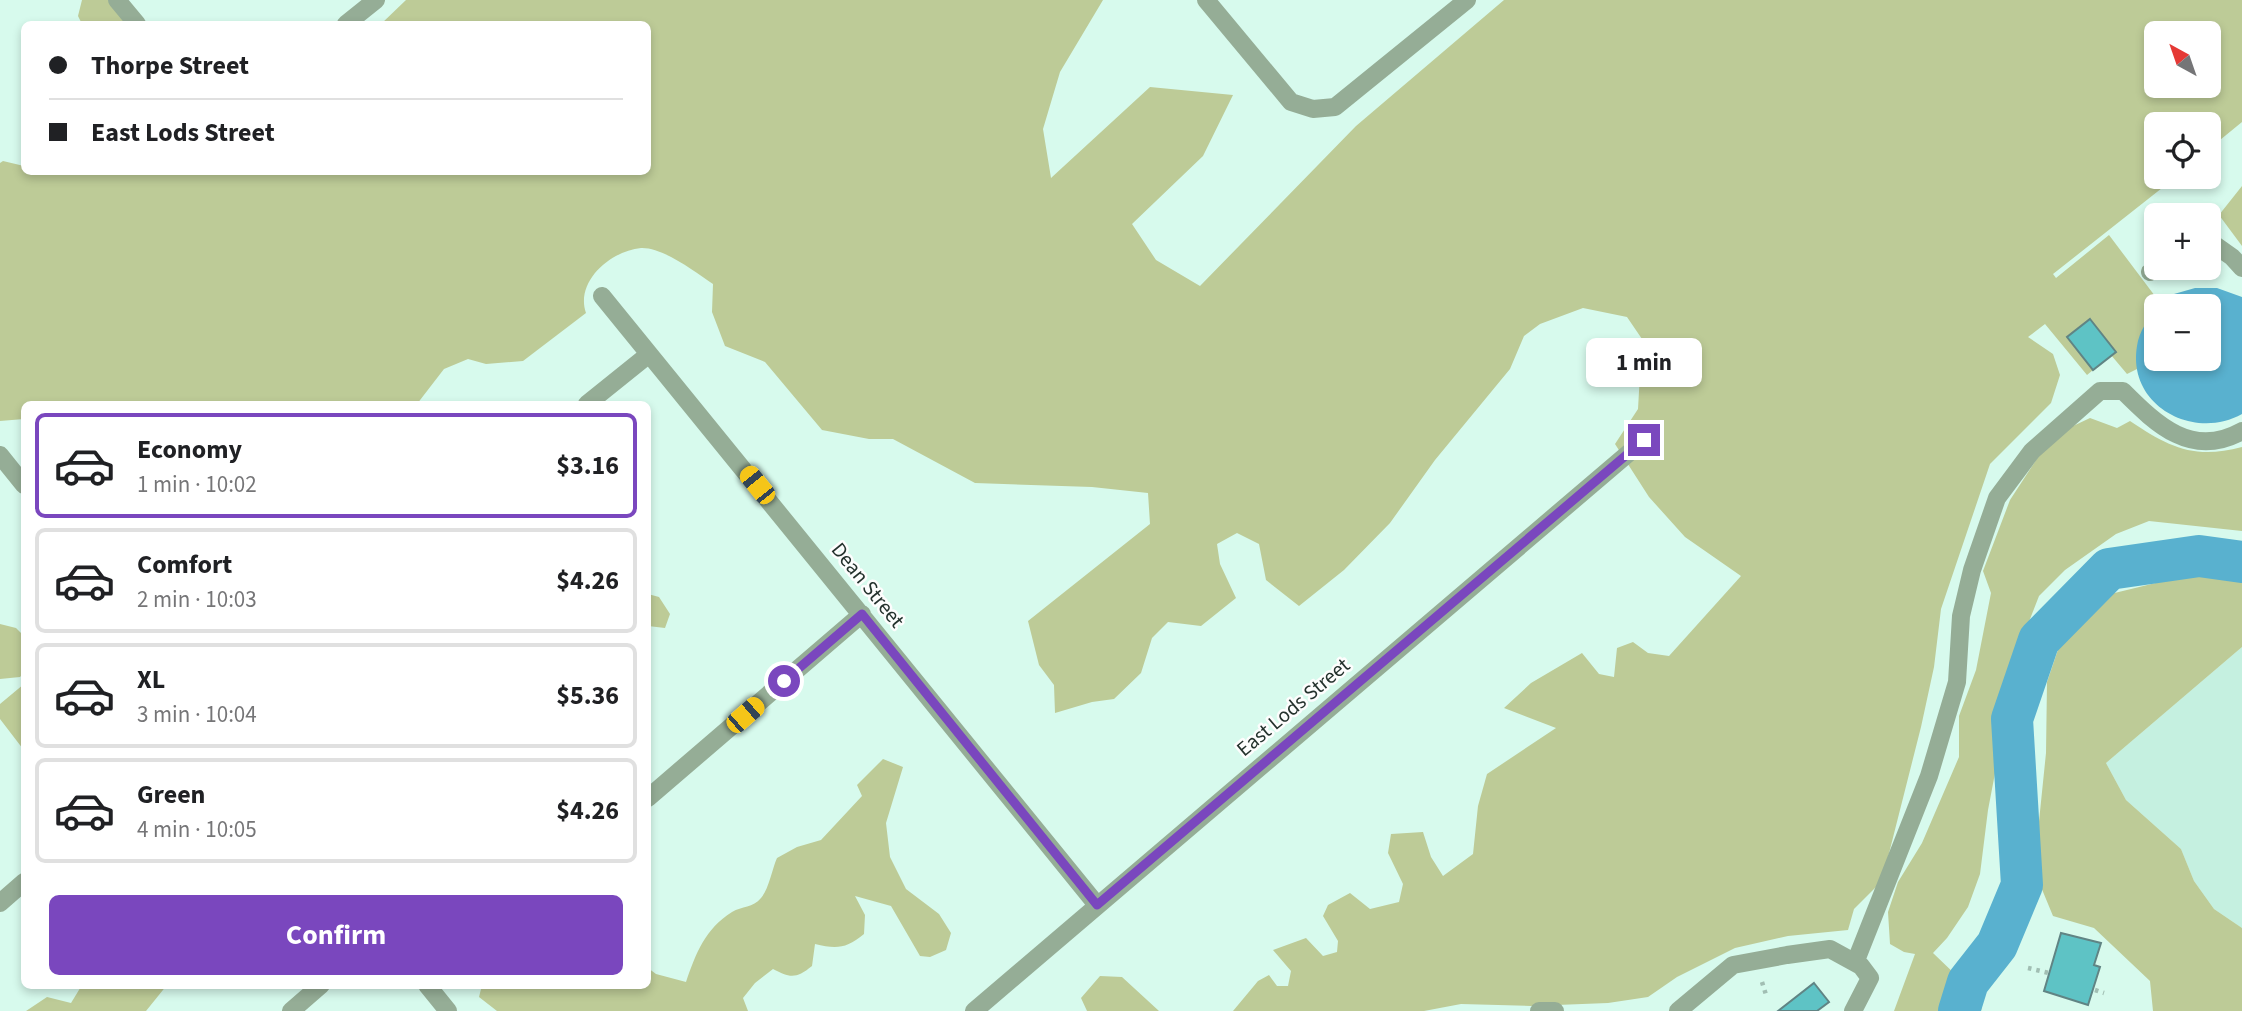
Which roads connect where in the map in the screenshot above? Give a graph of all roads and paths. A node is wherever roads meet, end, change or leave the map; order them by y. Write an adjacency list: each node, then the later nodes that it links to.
1 (117, 0): 5 (street)
2 (376, 0): 6 (street)
3 (1206, 0): 4 (street)
4 (1467, 0)
5 (134, 21)
6 (350, 21)
7 (2221, 249): 8 (street)
8 (2242, 268)
9 (602, 296): 10 (street, Dean Street)
10 (648, 355): 11 (street); 16 (street, Dean Street)
11 (591, 401)
12 (2242, 431): 21 (street)
13 (1644, 440): 20 (street, East Lods Street)
14 (0, 455): 15 (street)
15 (21, 481)
16 (862, 614): 17 (street); 20 (street, Dean Street)
17 (651, 795)
18 (21, 885): 19 (street)
19 (0, 903)
20 (1097, 905): 32 (street, East Lods Street)
21 (1855, 963): 35 (street); 36 (street)
22 (2028, 968): 23 (path)
23 (2049, 973)
24 (1762, 982): 29 (path)
25 (316, 989): 30 (street)
26 (430, 989): 31 (street)
27 (2095, 990): 28 (path)
28 (2104, 993)
29 (1767, 998)
30 (290, 1011)
31 (448, 1011)
32 (974, 1011)
33 (1539, 1011): 34 (street)
34 (1555, 1011)
35 (1678, 1011)
36 (1853, 1011)

